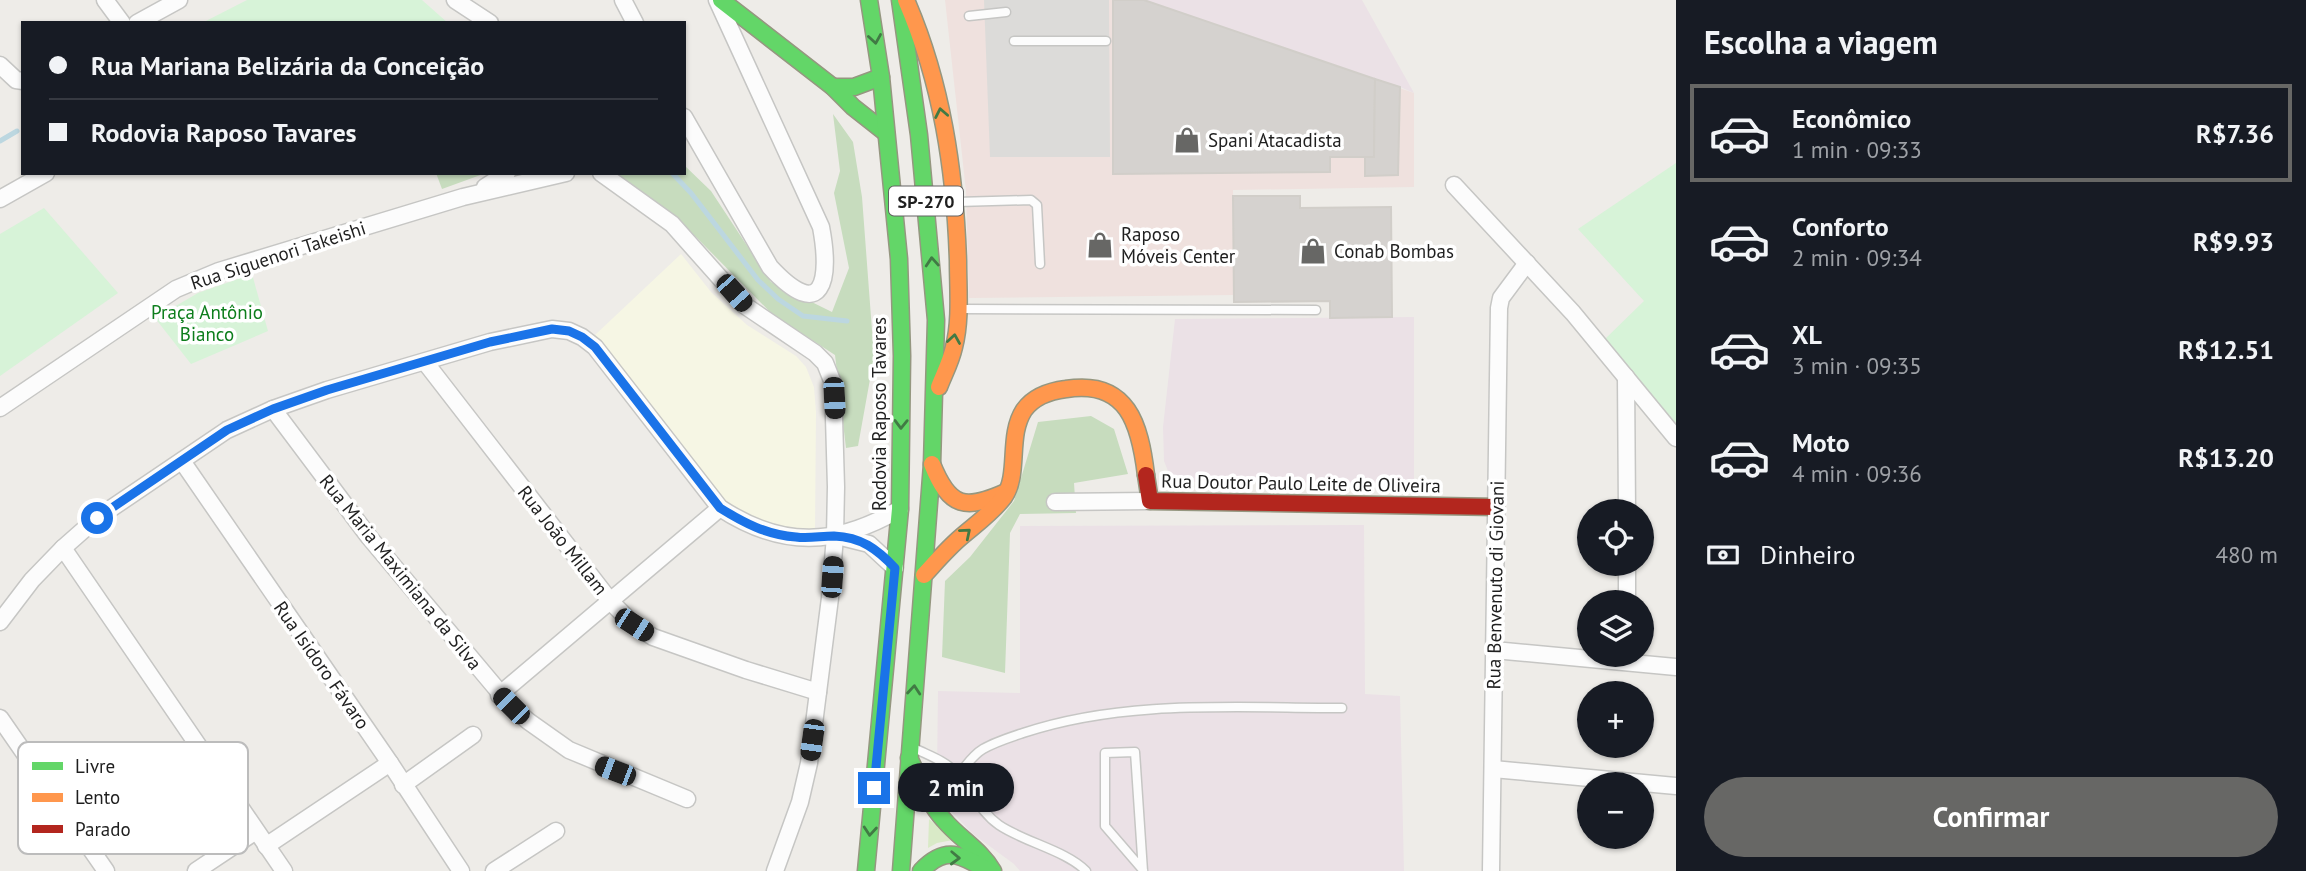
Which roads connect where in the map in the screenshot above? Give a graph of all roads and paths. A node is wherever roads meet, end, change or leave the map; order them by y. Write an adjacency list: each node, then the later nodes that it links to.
1 (105, 0): 11 (street)
2 (179, 0): 12 (street)
3 (455, 0): 13 (street)
4 (623, 0): 14 (street)
5 (719, 0): 20 (main road); 24 (street)
6 (869, 0): 18 (main road, Rodovia Raposo Tavares / SP-270, one-way to 18)
7 (900, 0): 39 (main road, SP-270, one-way to 7)
8 (906, 0): 32 (main road, one-way to 8)
9 (1006, 12): 10 (lane)
10 (969, 16)
11 (121, 21)
12 (141, 21)
13 (487, 21)
14 (634, 21)
15 (1014, 41): 16 (lane)
16 (1106, 41)
17 (0, 65): 19 (street)
18 (881, 77): 20 (main road); 22 (main road, Rodovia Raposo Tavares / SP-270)
19 (20, 81)
20 (833, 87): 22 (main road)
21 (686, 121): 24 (street)
22 (886, 133): 51 (main road, Rodovia Raposo Tavares / SP-270, one-way to 51)
23 (686, 144): 24 (street)
24 (703, 153)
25 (42, 175): 31 (street)
26 (504, 175): 30 (street, Rua Siguenori Takeishi)
27 (557, 175): 30 (street, Rua Siguenori Takeishi)
28 (604, 175): 52 (street)
29 (1454, 185): 33 (street)
30 (463, 197): 40 (street, Rua Siguenori Takeishi)
31 (0, 199)
32 (954, 202): 34 (lane); 35 (main road)
33 (1527, 263): 38 (street); 50 (street, Rua Benvenuto di Giovani)
34 (1040, 264)
35 (958, 310): 36 (lane); 39 (main road, one-way to 35)
36 (1316, 310)
37 (425, 362): 41 (street); 49 (street); 56 (street, Rua João Millam)
38 (1626, 377): 42 (street); 46 (street)
39 (933, 403): 44 (main road, SP-270)
40 (0, 408)
41 (273, 409): 43 (street); 63 (street, Rua Maria Maximiana da Silva)
42 (1676, 438)
43 (182, 461): 53 (street); 70 (street, Rua Isidoro Fávaro)
44 (932, 464): 45 (main road); 55 (main road, SP-270)
45 (1009, 490): 47 (main road, Rua Doutor Paulo Leite de Oliveira); 55 (main road, one-way to 45)
46 (1627, 499)
47 (1150, 501): 48 (street); 50 (main road, Rua Doutor Paulo Leite de Oliveira)
48 (1055, 502)
49 (720, 508): 52 (street); 56 (street)
50 (1496, 508): 58 (street, Rua Benvenuto di Giovani)
51 (900, 509): 52 (street); 54 (main road, Rodovia Raposo Tavares / SP-270)
52 (835, 536): 54 (street); 62 (street)
53 (63, 548): 57 (street); 67 (street)
54 (895, 568): 89 (main road, Rodovia Raposo Tavares / SP-270, one-way to 89)
55 (924, 575): 69 (main road, SP-270, one-way to 55)
56 (611, 602): 62 (street, Rua João Millam); 63 (street)
57 (0, 622)
58 (1494, 650): 59 (street); 71 (street, Rua Benvenuto di Giovani)
59 (1577, 655)
60 (1654, 663): 61 (street)
61 (1676, 667)
62 (818, 692): 88 (street)
63 (499, 695): 75 (street, Rua Maria Maximiana da Silva)
64 (1342, 708): 72 (lane)
65 (0, 719): 68 (street)
66 (473, 735): 73 (street)
67 (195, 742)
68 (18, 746)
69 (909, 752): 72 (lane); 90 (main road, SP-270); 92 (main road)
70 (390, 763): 73 (street, Rua Isidoro Fávaro); 80 (street)
71 (1493, 769): 74 (street); 95 (street, Rua Benvenuto di Giovani)
72 (958, 776): 93 (lane)
73 (403, 785): 86 (street, Rua Isidoro Fávaro)
74 (1676, 786)
75 (687, 799)
76 (248, 819): 77 (street)
77 (256, 831): 79 (street); 80 (street)
78 (556, 831): 87 (street)
79 (248, 836)
80 (266, 846): 85 (street)
81 (91, 854): 83 (street)
82 (222, 854): 84 (street)
83 (102, 870)
84 (196, 871)
85 (284, 871)
86 (461, 871)
87 (494, 871)
88 (775, 871)
89 (866, 871)
90 (901, 871)
91 (921, 871): 92 (main road, one-way to 92)
92 (992, 871)
93 (1086, 871)
94 (1143, 871): 94 (lane)
95 (1491, 871)

